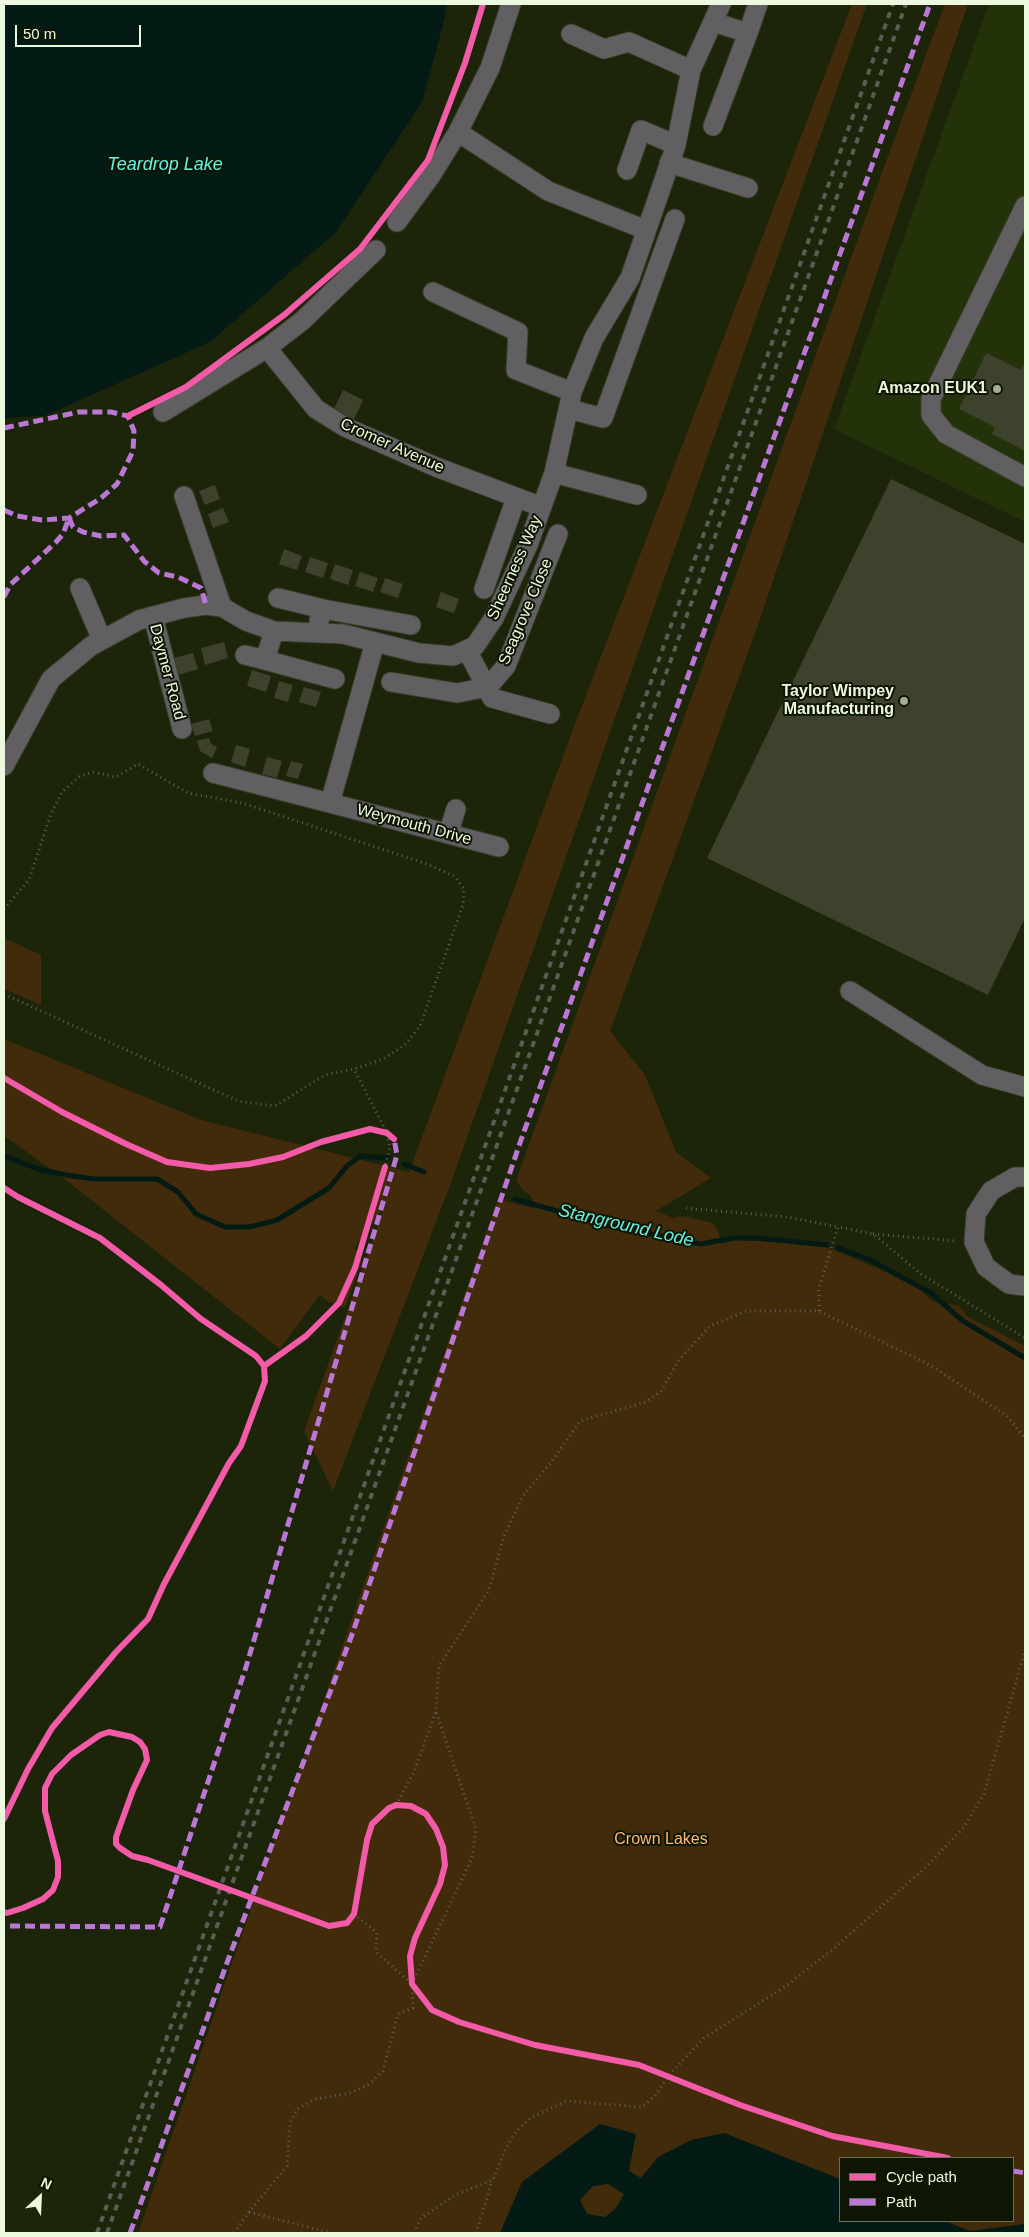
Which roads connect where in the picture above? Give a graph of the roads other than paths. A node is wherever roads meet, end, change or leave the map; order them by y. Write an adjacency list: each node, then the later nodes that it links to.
1 (510, 4): 9 (street)
2 (721, 4): 4 (street, Sheerness Way)
3 (758, 4): 5 (street)
4 (713, 22): 5 (street); 7 (street, Sheerness Way)
5 (748, 33): 8 (street)
6 (571, 34): 7 (street)
7 (691, 70): 10 (street, Sheerness Way)
8 (713, 126)
9 (458, 132): 16 (street); 17 (street)
10 (676, 145): 11 (street, Sheerness Way); 12 (street)
11 (670, 163): 13 (street); 17 (street, Sheerness Way)
12 (626, 170)
13 (748, 188)
14 (1025, 206): 26 (street)
15 (675, 219): 21 (street)
16 (397, 222)
17 (646, 230): 20 (street, Sheerness Way)
18 (376, 250): 22 (street)
19 (433, 292): 23 (street)
20 (607, 316): 21 (street); 23 (street, Sheerness Way)
21 (636, 330): 23 (street)
22 (268, 348): 24 (street); 29 (street, Cromer Avenue)
23 (571, 400): 25 (street, Sheerness Way)
24 (163, 412)
25 (554, 473): 27 (street); 30 (street, Sheerness Way)
26 (1025, 477)
27 (637, 494)
28 (184, 496): 35 (street)
29 (516, 498): 30 (street, Cromer Avenue); 33 (street, Sheerness Way)
30 (542, 507): 43 (street, Sheerness Way)
31 (558, 534): 48 (street, Seagrove Close)
32 (80, 588): 41 (street)
33 (484, 589)
34 (278, 598): 36 (street)
35 (222, 607): 37 (street); 39 (street)
36 (323, 609): 38 (street); 40 (street)
37 (153, 616): 41 (street); 50 (street, Daymer Road)
38 (411, 626)
39 (274, 631): 40 (street); 45 (street)
40 (316, 632): 42 (street)
41 (102, 640): 51 (street)
42 (375, 642): 43 (street); 53 (street)
43 (466, 650): 48 (street, Seagrove Close)
44 (245, 655): 45 (street)
45 (265, 660): 46 (street)
46 (335, 679)
47 (391, 682): 48 (street)
48 (488, 687): 49 (street, Seagrove Close)
49 (550, 714)
50 (182, 729)
51 (4, 766)
52 (214, 773): 53 (street, Weymouth Drive)
53 (330, 803): 55 (street, Weymouth Drive)
54 (456, 809): 55 (street)
55 (448, 834): 56 (street, Weymouth Drive)
56 (499, 847)
57 (850, 991): 58 (street)
58 (1025, 1087)
59 (1025, 1177): 60 (street)
60 (1025, 1286)

